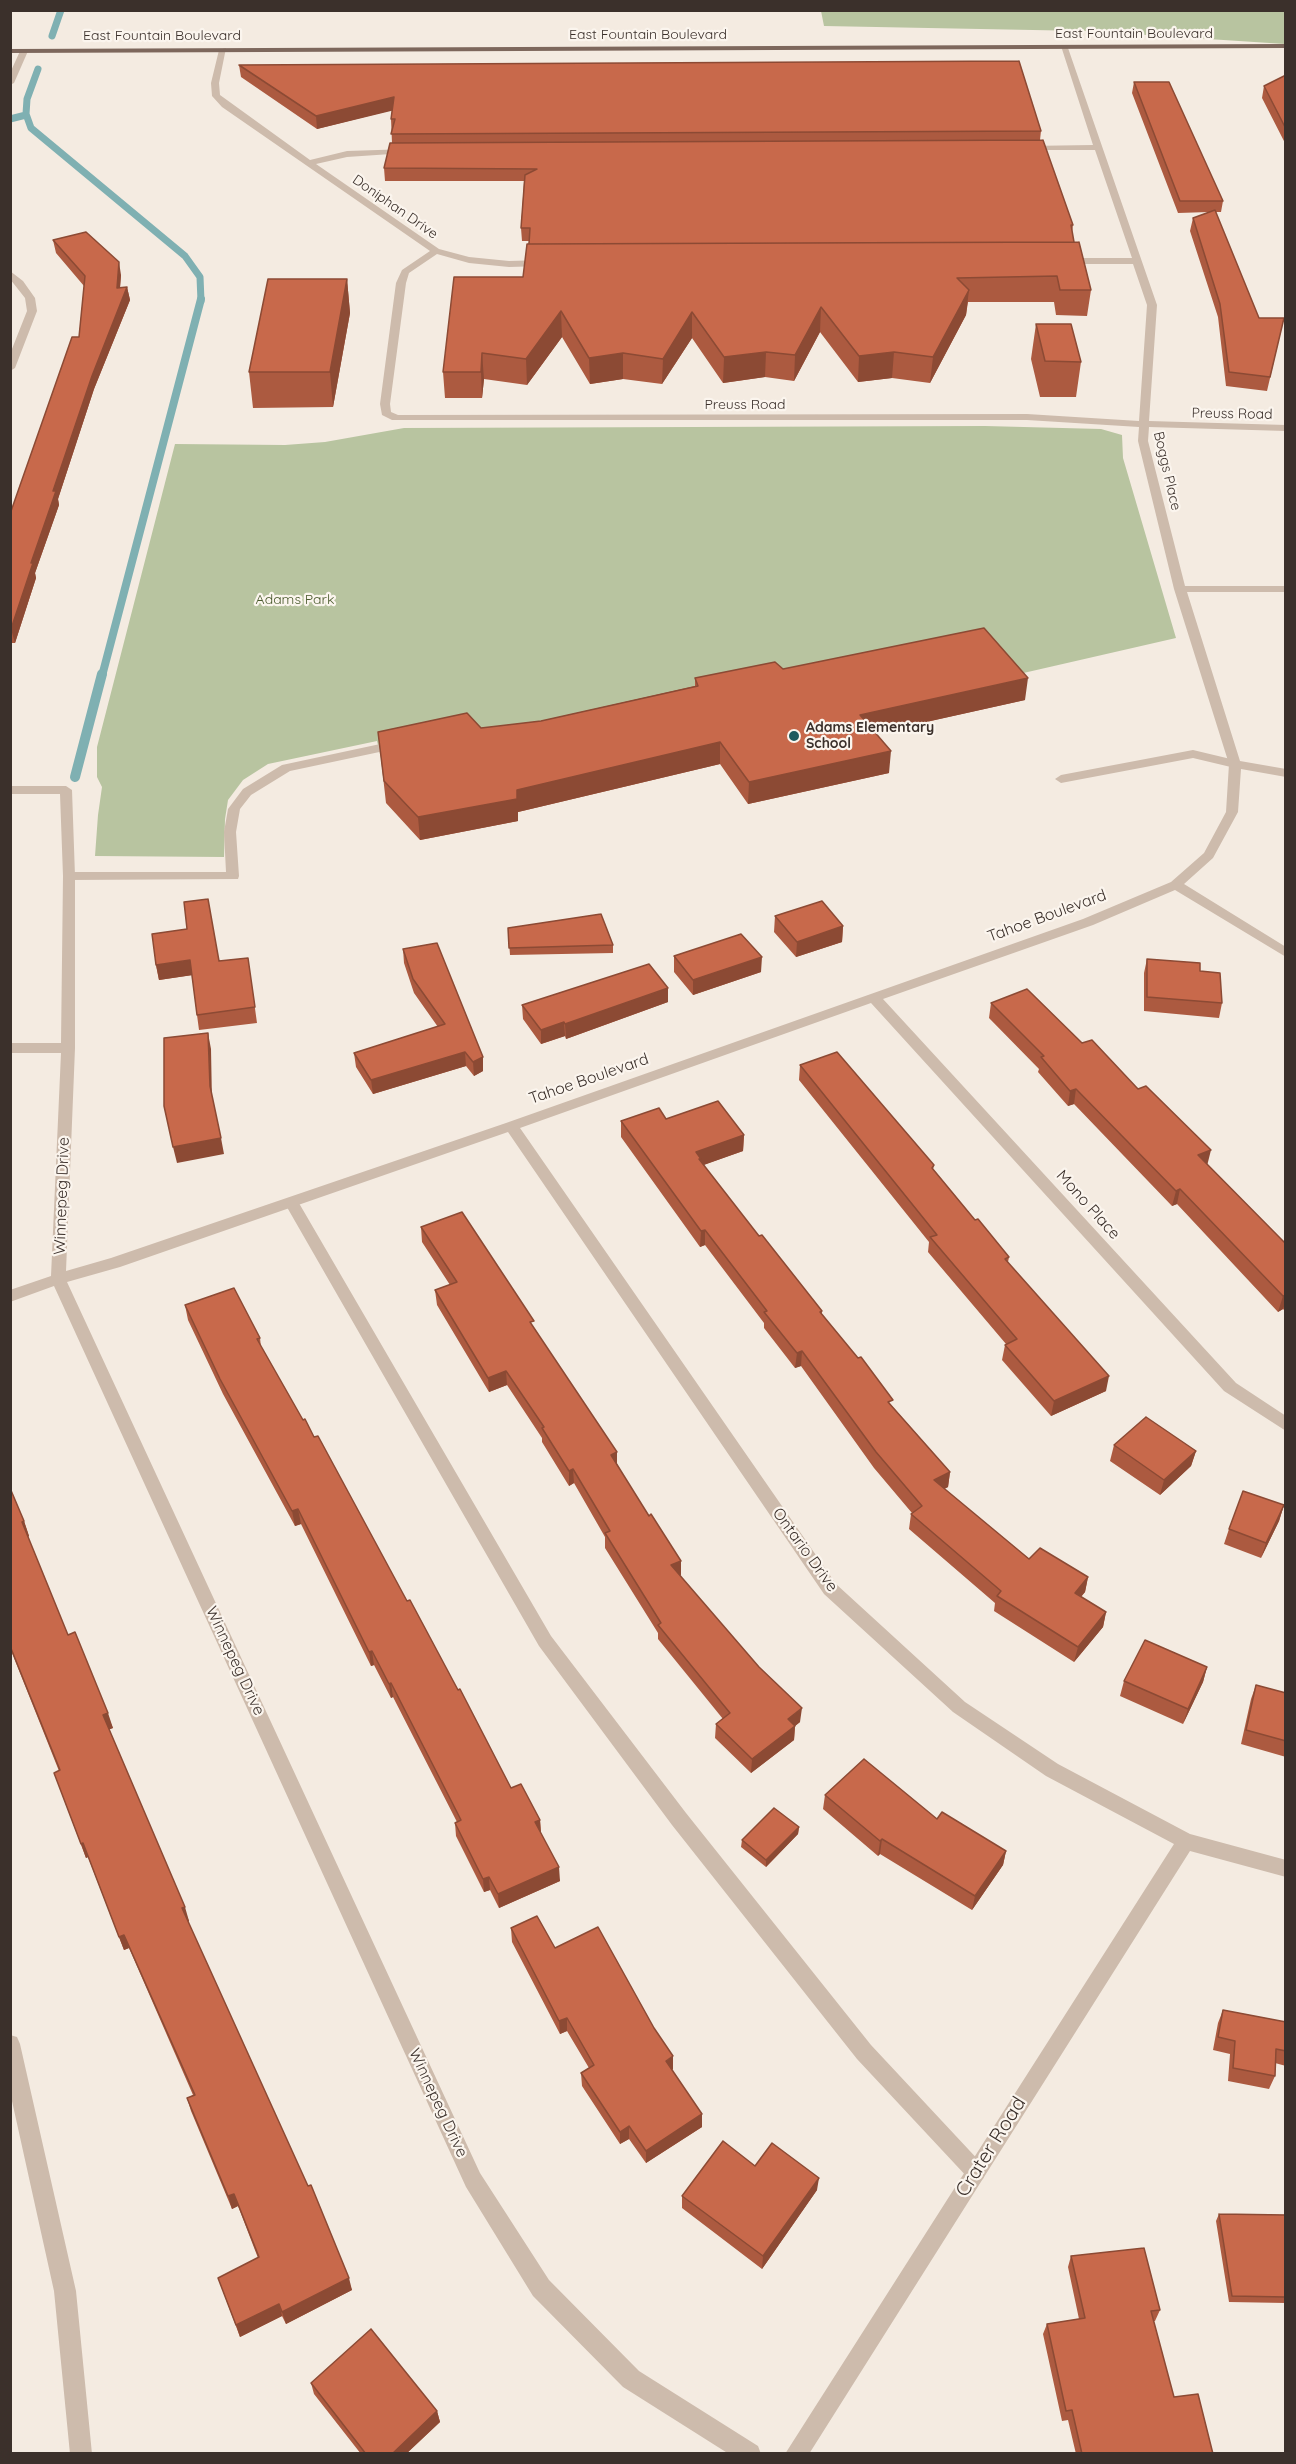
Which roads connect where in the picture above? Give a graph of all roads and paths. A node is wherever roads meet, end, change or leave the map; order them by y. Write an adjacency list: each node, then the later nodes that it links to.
1 (1286, 46): 2 (main road, East Fountain Boulevard)
2 (1064, 48): 3 (main road, East Fountain Boulevard); 7 (street, Boggs Place)
3 (223, 50): 5 (main road, East Fountain Boulevard); 10 (street, Doniphan Drive)
4 (10, 51): 5 (main road, East Fountain Boulevard)
5 (24, 51): 6 (street)
6 (10, 83)
7 (1099, 147): 8 (street); 13 (street, Boggs Place)
8 (1021, 148)
9 (414, 151): 10 (street)
10 (309, 163): 11 (street, Doniphan Drive)
11 (436, 251): 14 (street, Doniphan Drive); 17 (street, Preuss Road)
12 (1058, 261): 13 (street)
13 (1138, 261): 17 (street, Boggs Place)
14 (557, 263)
15 (10, 274): 16 (street)
16 (10, 368)
17 (1142, 424): 18 (street, Preuss Road); 20 (street, Boggs Place)
18 (1286, 428)
19 (1286, 588): 20 (street)
20 (1180, 589): 22 (street, Boggs Place)
21 (413, 741): 26 (street)
22 (1235, 764): 23 (street); 24 (street); 27 (street, Boggs Place)
23 (1286, 773)
24 (1061, 779)
25 (10, 790): 26 (street, Winnepeg Drive)
26 (69, 876): 31 (street, Winnepeg Drive)
27 (1176, 885): 28 (street); 29 (street, Tahoe Boulevard)
28 (1286, 953)
29 (874, 998): 32 (street, Tahoe Boulevard); 36 (street, Mono Place)
30 (10, 1048): 31 (street)
31 (68, 1048): 34 (street, Winnepeg Drive)
32 (511, 1126): 33 (street, Tahoe Boulevard); 37 (street, Ontario Drive)
33 (291, 1202): 34 (street, Tahoe Boulevard); 40 (street)
34 (58, 1279): 35 (street, Tahoe Boulevard); 42 (street, Winnepeg Drive)
35 (10, 1296)
36 (1286, 1425)
37 (1186, 1841): 38 (street, Ontario Drive); 40 (street, Crater Road)
38 (1286, 1869)
39 (10, 2044): 41 (street)
40 (976, 2172): 43 (street, Crater Road)
41 (81, 2454)
42 (750, 2454)
43 (796, 2454)

